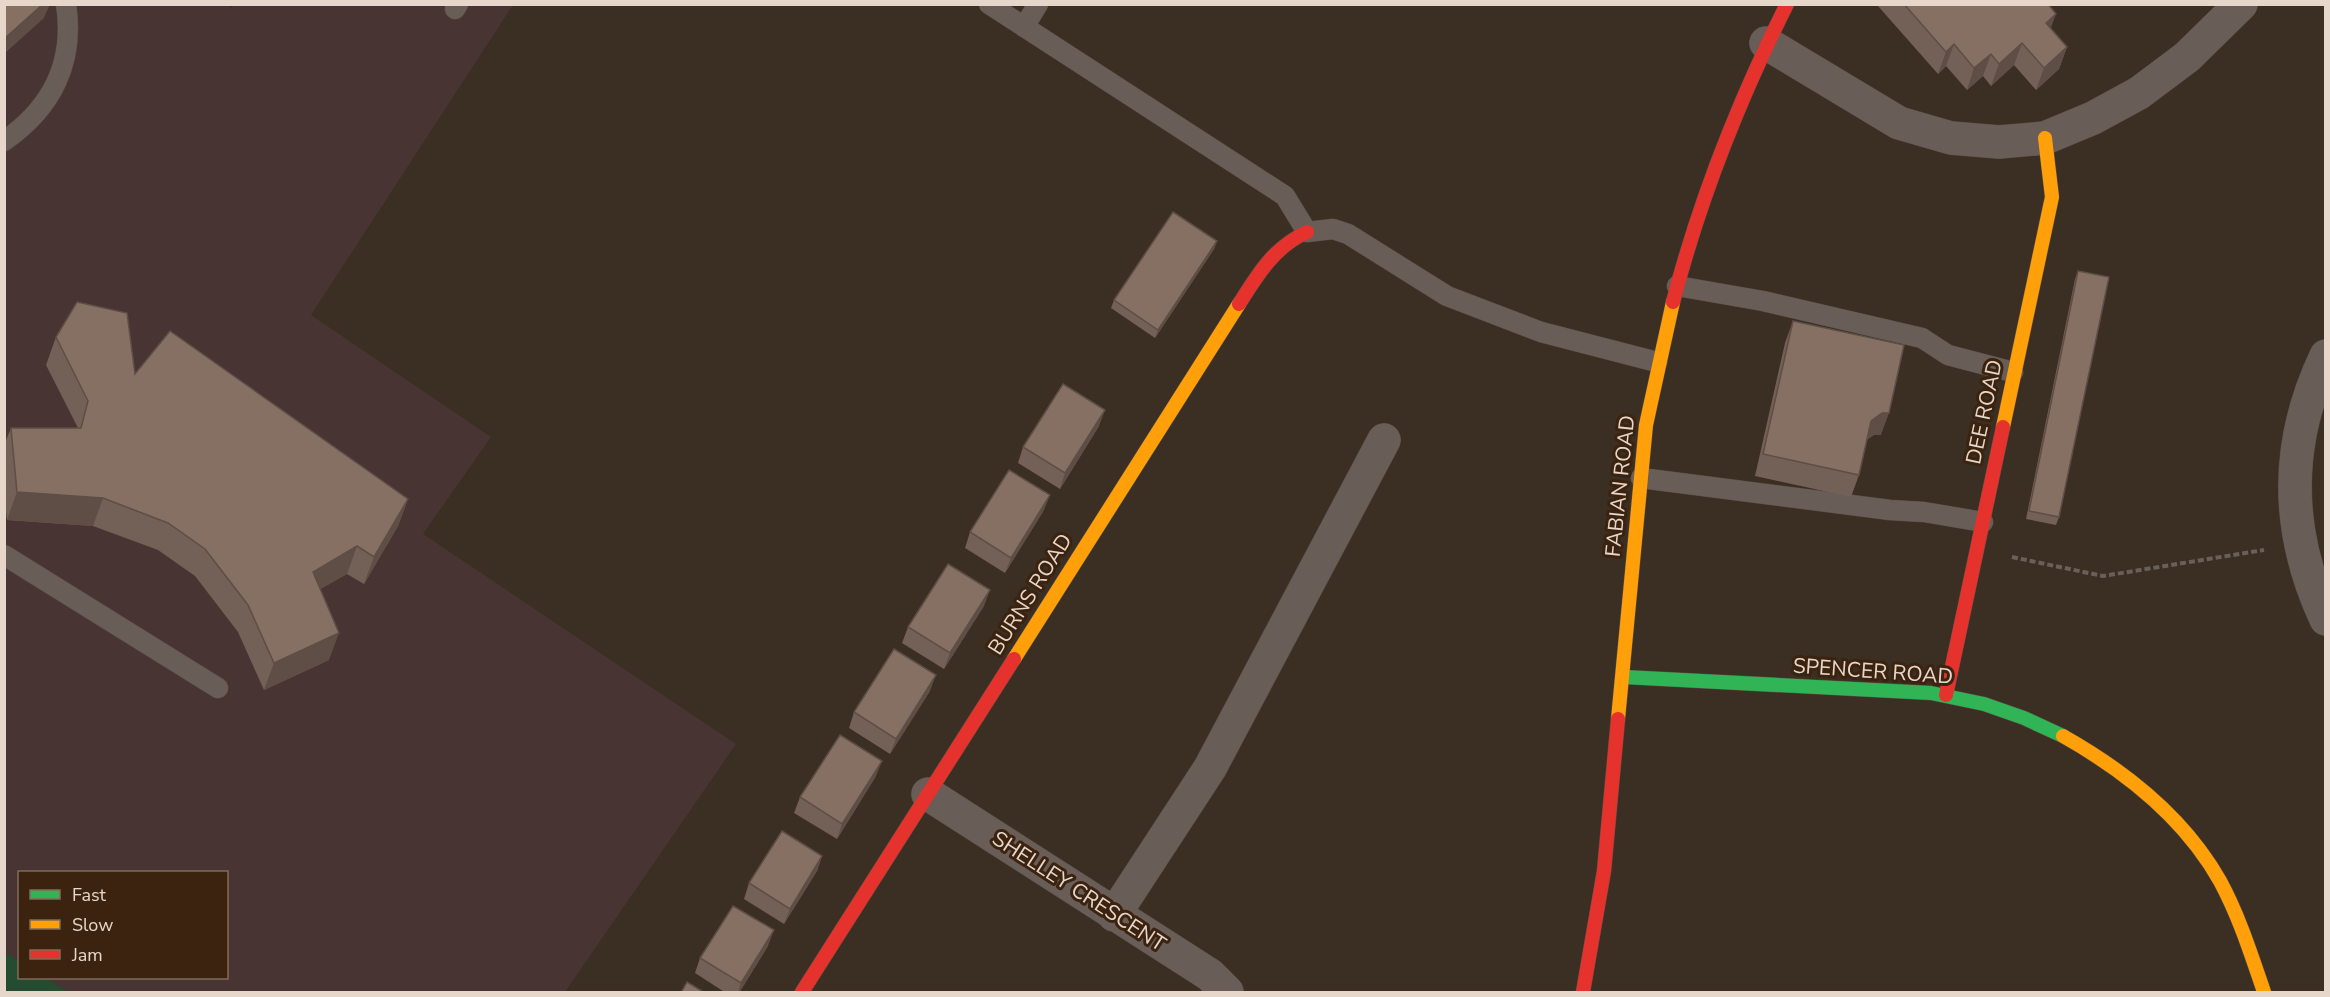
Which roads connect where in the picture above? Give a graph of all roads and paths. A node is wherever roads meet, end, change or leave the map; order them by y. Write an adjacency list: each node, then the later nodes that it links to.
1 (66, 4): 9 (lane)
2 (989, 4): 6 (lane)
3 (1038, 4): 6 (lane)
4 (1787, 4): 7 (street, FABIAN ROAD)
5 (2241, 4): 8 (street)
6 (1024, 27): 10 (lane)
7 (1766, 43): 8 (street); 11 (street, FABIAN ROAD)
8 (2045, 138): 14 (street, DEE ROAD)
9 (4, 141)
10 (1308, 232): 13 (lane); 25 (street, BURNS ROAD)
11 (1677, 286): 13 (street, FABIAN ROAD); 14 (lane)
12 (2325, 356): 18 (street)
13 (1657, 362): 16 (street, FABIAN ROAD)
14 (2013, 372): 17 (street, DEE ROAD)
15 (1384, 440): 26 (street)
16 (1641, 478): 17 (lane); 22 (street, FABIAN ROAD)
17 (1983, 522): 19 (street, DEE ROAD)
18 (2301, 545): 19 (path); 21 (street)
19 (1977, 550): 24 (street, DEE ROAD)
20 (4, 555): 23 (lane)
21 (2325, 619)
22 (1624, 677): 24 (street, SPENCER ROAD); 29 (street, FABIAN ROAD)
23 (218, 688)
24 (1946, 695): 30 (street, SPENCER ROAD)
25 (928, 794): 26 (street, SHELLEY CRESCENT); 27 (street, BURNS ROAD)
26 (1114, 915): 28 (street, SHELLEY CRESCENT)
27 (802, 993)
28 (1227, 993)
29 (1583, 993)
30 (2264, 993)

